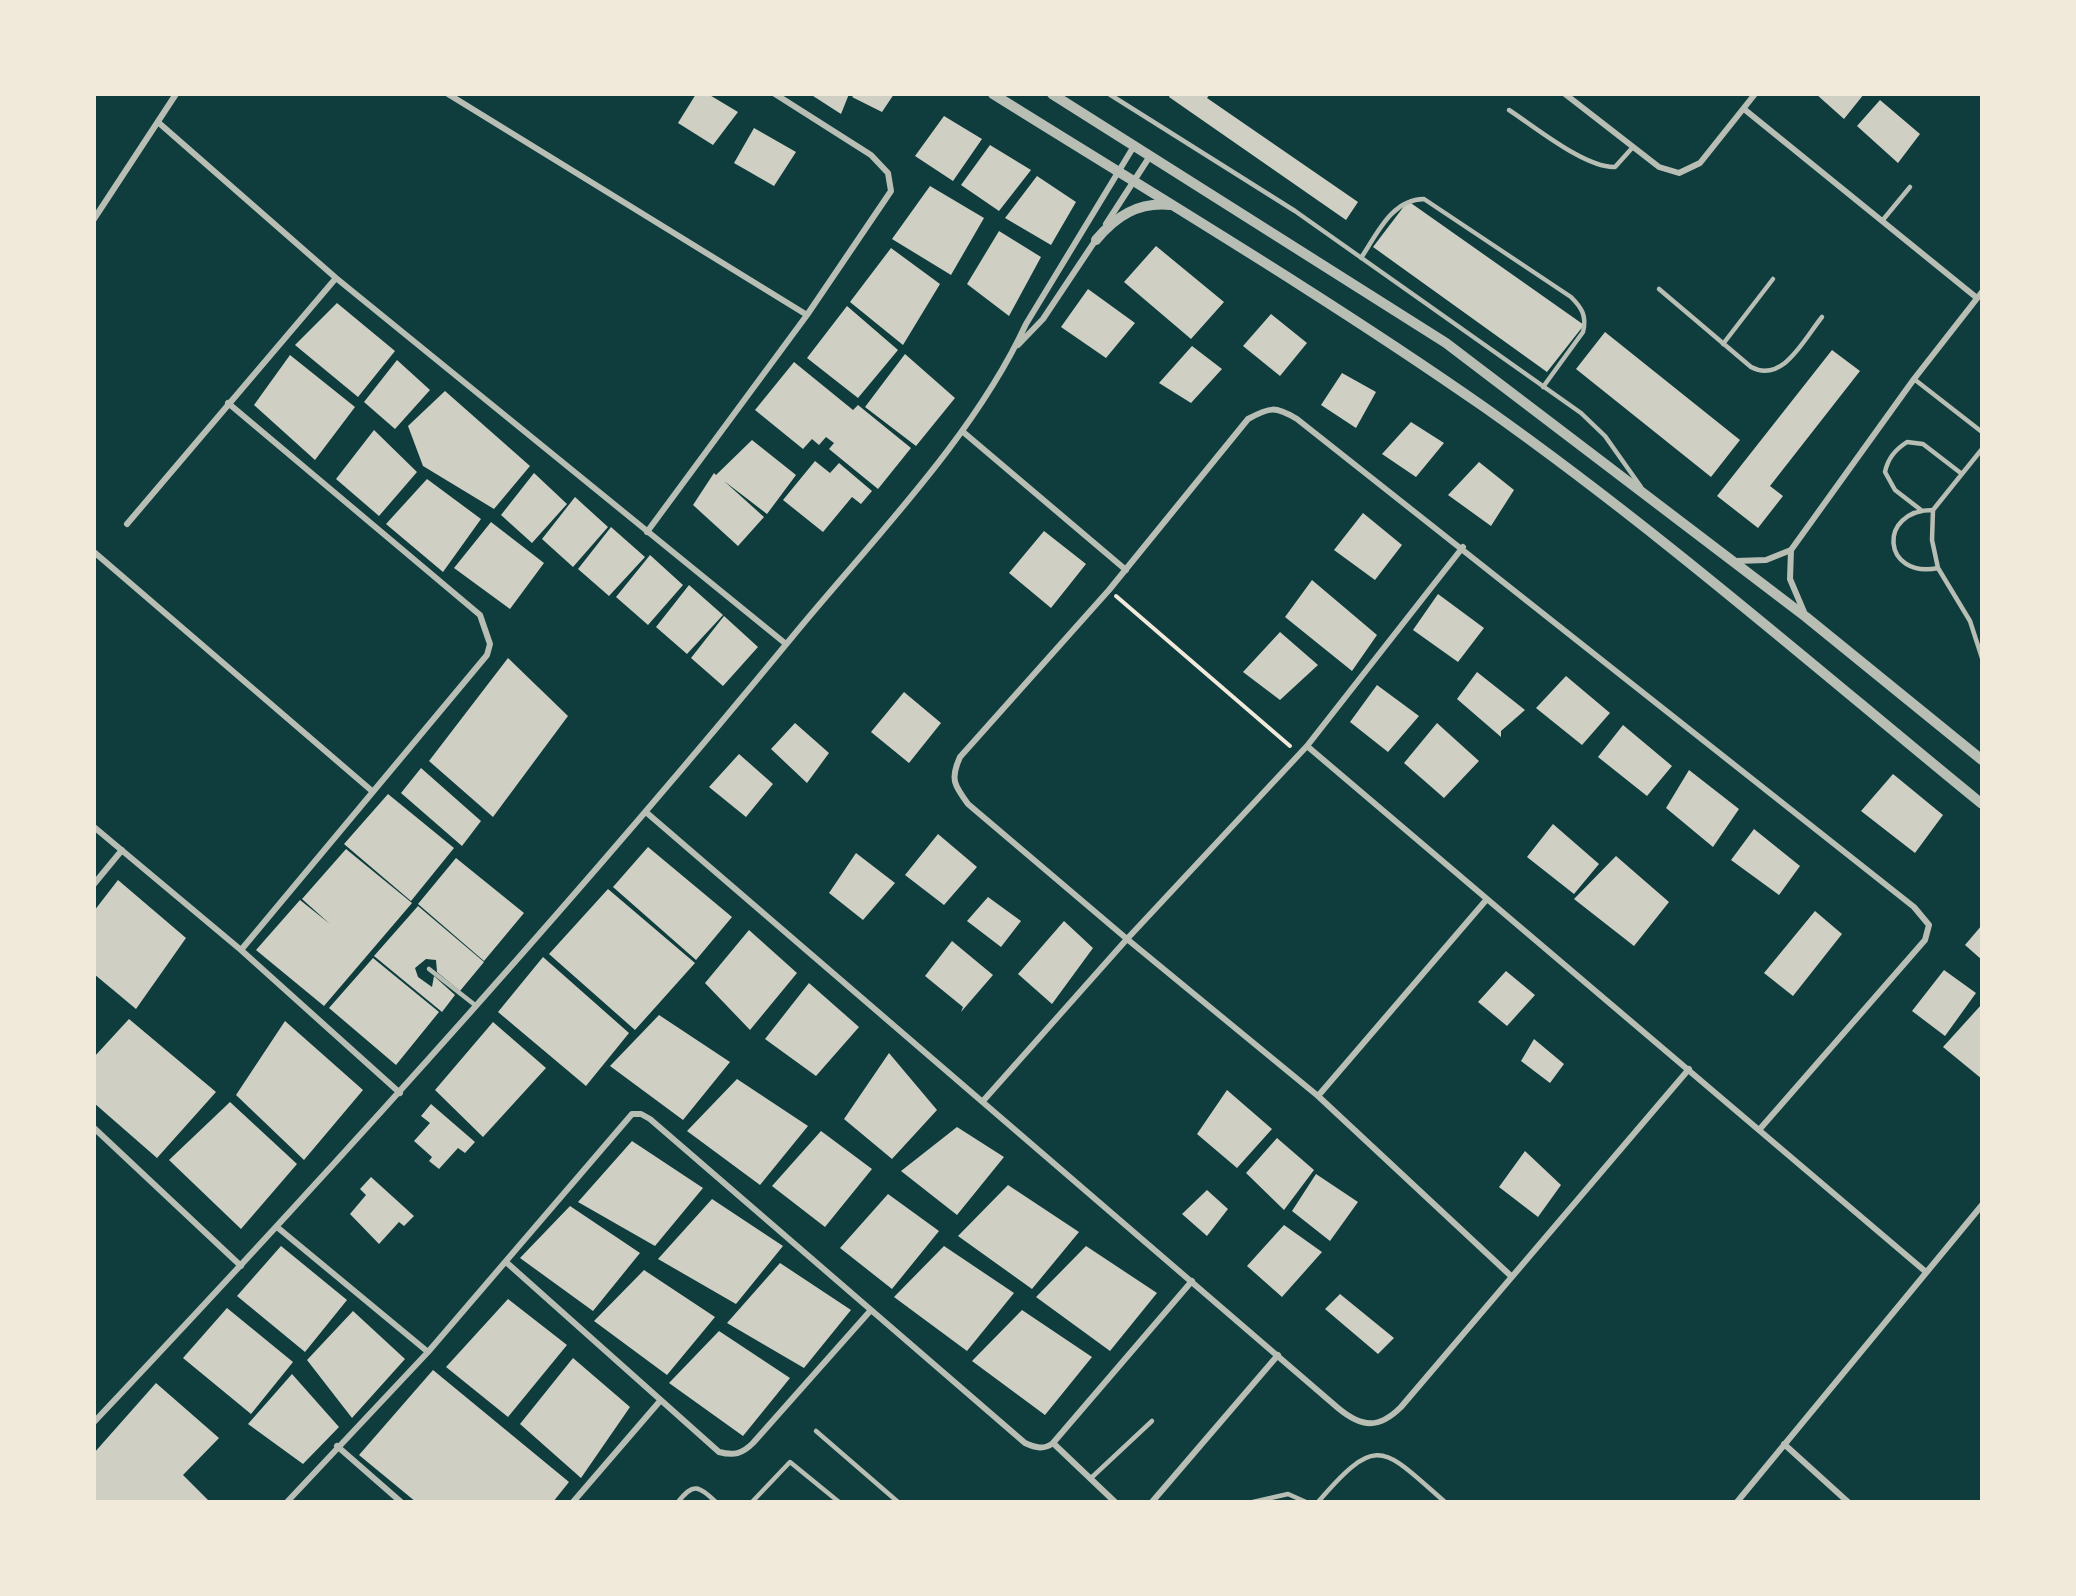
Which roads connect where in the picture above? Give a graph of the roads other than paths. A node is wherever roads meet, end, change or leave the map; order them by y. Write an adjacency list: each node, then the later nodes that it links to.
1 (176, 94): 11 (street)
2 (448, 94): 27 (street)
3 (775, 94): 27 (street)
4 (993, 94): 15 (street)
5 (1052, 94): 12 (street)
6 (1109, 94): 22 (lane)
7 (1565, 94): 13 (street)
8 (1755, 94): 9 (street)
9 (1744, 109): 13 (street); 20 (street)
10 (1509, 110): 13 (lane)
11 (159, 123): 19 (street); 23 (street)
12 (1134, 146): 14 (street); 15 (street)
13 (1633, 147)
14 (1150, 156): 16 (street); 38 (street)
15 (1118, 171): 16 (street); 30 (street)
16 (1133, 181): 18 (street); 21 (street)
17 (1910, 187): 20 (lane)
18 (1172, 205): 21 (street); 55 (street)
19 (94, 219)
20 (1882, 221): 26 (street)
21 (1096, 240): 30 (street)
22 (1360, 258): 32 (lane); 32 (lane)
23 (336, 278): 33 (street); 42 (street)
24 (1773, 279): 29 (lane)
25 (1659, 289): 29 (lane)
26 (1979, 295): 31 (street)
27 (807, 315): 42 (street)
28 (1822, 317): 29 (lane)
29 (1723, 344)
30 (1017, 345): 34 (street)
31 (1914, 379): 35 (lane); 44 (street)
32 (1543, 387): 38 (lane)
33 (228, 403): 41 (street); 54 (street)
34 (962, 431): 48 (street); 50 (street)
35 (1982, 432)
36 (1982, 449): 37 (lane)
37 (1962, 474): 39 (lane); 40 (lane)
38 (1644, 491): 46 (street)
39 (1921, 510): 40 (lane); 47 (lane)
40 (1933, 510): 47 (lane)
41 (127, 524)
42 (647, 532): 50 (street)
43 (1463, 547): 48 (street); 52 (street); 70 (street)
44 (1791, 550): 46 (street); 49 (street)
45 (94, 552): 54 (street)
46 (1733, 561): 49 (street)
47 (1938, 568): 51 (lane)
48 (1126, 570): 61 (street)
49 (1806, 617): 53 (street)
50 (786, 644): 56 (street)
51 (1982, 658)
52 (1307, 746): 60 (street); 61 (street)
53 (1982, 760)
54 (372, 791): 62 (street)
55 (1982, 804)
56 (647, 813): 64 (street); 68 (street)
57 (94, 827): 58 (street)
58 (122, 850): 59 (street); 62 (street)
59 (94, 884)
60 (1487, 899): 65 (street); 67 (street)
61 (1126, 939): 67 (street); 68 (street)
62 (241, 950): 66 (street)
63 (429, 969): 64 (lane)
64 (475, 1005): 66 (street)
65 (1689, 1069): 70 (street); 76 (street)
66 (399, 1093): 72 (street)
67 (1318, 1096): 76 (street)
68 (983, 1101): 77 (street)
69 (94, 1128): 74 (street)
70 (1759, 1130): 75 (street)
71 (1982, 1205): 75 (street)
72 (277, 1227): 74 (street); 79 (street)
73 (506, 1262): 78 (street); 79 (street); 81 (street)
74 (241, 1266): 83 (street)
75 (1926, 1272): 86 (street)
76 (1511, 1276): 80 (street)
77 (1192, 1281): 80 (street); 85 (street)
78 (871, 1310): 81 (street); 85 (street)
79 (428, 1352): 87 (street)
80 (1278, 1355): 98 (street)
81 (660, 1401): 91 (street)
82 (1152, 1421): 88 (lane)
83 (94, 1422)
84 (816, 1431): 96 (lane)
85 (1053, 1443): 88 (street)
86 (1784, 1444): 103 (street); 104 (street)
87 (337, 1446): 89 (street); 90 (street)
88 (1090, 1479): 97 (street)
89 (287, 1502)
90 (400, 1502)
91 (573, 1502)
92 (678, 1502): 93 (lane)
93 (716, 1502)
94 (752, 1502): 95 (lane)
95 (839, 1502)
96 (898, 1502)
97 (1115, 1502)
98 (1152, 1502)
99 (1253, 1502): 100 (lane)
100 (1306, 1502)
101 (1318, 1502): 102 (lane)
102 (1445, 1502)
103 (1737, 1502)
104 (1848, 1502)

